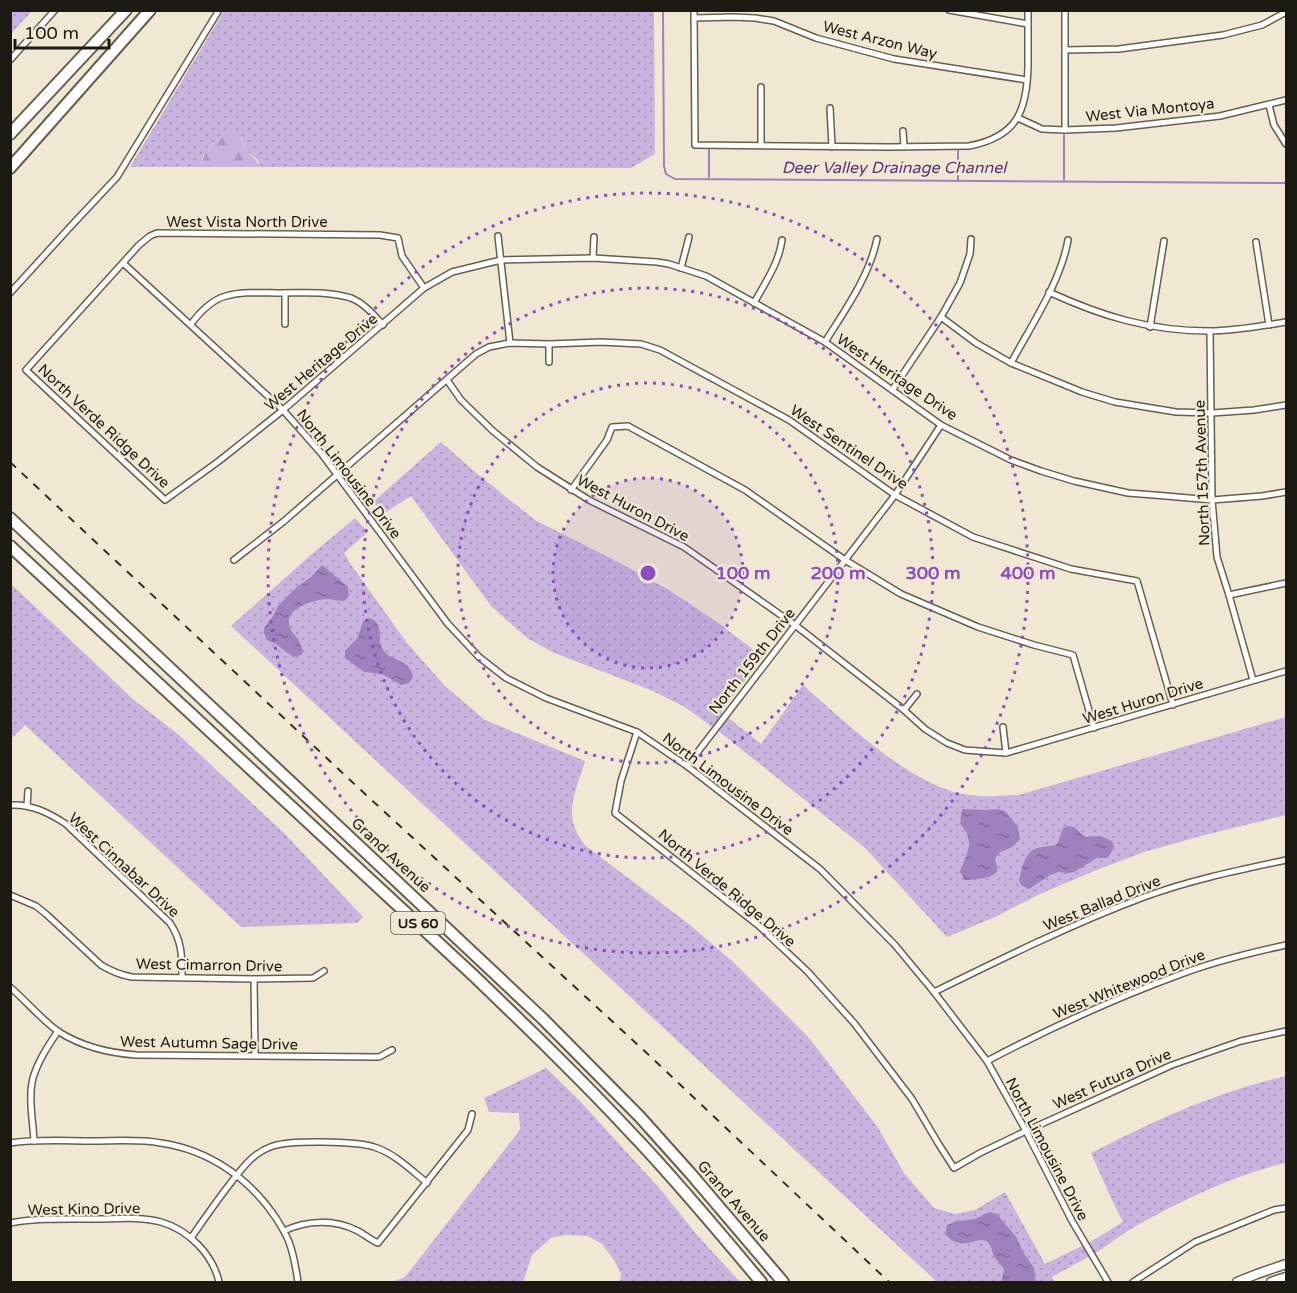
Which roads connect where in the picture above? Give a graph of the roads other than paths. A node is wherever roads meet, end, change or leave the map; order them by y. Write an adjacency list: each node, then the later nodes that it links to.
1 (55, 10): 13 (street)
2 (126, 10): 22 (highway)
3 (150, 10): 27 (highway)
4 (219, 10): 43 (street)
5 (694, 10): 10 (street)
6 (949, 10): 11 (street)
7 (1028, 10): 11 (street)
8 (1065, 10): 12 (street)
9 (1287, 12): 12 (street)
10 (694, 18): 14 (street, West Arzon Way); 24 (street)
11 (1028, 24): 14 (street)
12 (1065, 50): 20 (street)
13 (10, 60)
14 (1027, 80): 19 (street)
15 (761, 87): 24 (street)
16 (1287, 100): 17 (street, West Via Montoya)
17 (1269, 105): 20 (street, West Via Montoya); 23 (street)
18 (830, 108): 25 (street)
19 (1018, 118): 20 (street, West Via Montoya); 26 (street)
20 (1065, 130)
21 (903, 131): 26 (street)
22 (10, 134)
23 (1287, 144)
24 (761, 146): 25 (street)
25 (832, 147): 26 (street)
26 (904, 147)
27 (10, 168)
28 (498, 236): 38 (street)
29 (594, 237): 37 (street)
30 (689, 237): 40 (street)
31 (877, 239): 54 (street)
32 (971, 239): 46 (street)
33 (782, 240): 45 (street)
34 (1068, 240): 42 (street)
35 (1164, 241): 52 (street)
36 (1256, 242): 51 (street)
37 (593, 258): 38 (street, West Heritage Drive); 40 (street, West Heritage Drive)
38 (501, 260): 41 (street, West Heritage Drive); 55 (street)
39 (123, 262): 41 (street, West Vista North Drive); 48 (street, North Limousine Drive); 59 (street, West Vista North Drive)
40 (681, 268): 45 (street, West Heritage Drive)
41 (424, 288): 50 (street, West Heritage Drive)
42 (1049, 292): 52 (street); 58 (street)
43 (10, 293)
44 (285, 293): 48 (street); 49 (street); 50 (street)
45 (754, 303): 54 (street, West Heritage Drive)
46 (941, 317): 58 (street); 61 (street)
47 (1287, 322): 51 (street)
48 (191, 324): 63 (street, North Limousine Drive)
49 (285, 324)
50 (383, 325): 63 (street, West Heritage Drive)
51 (1269, 325): 53 (street)
52 (1150, 327): 53 (street)
53 (1210, 331): 64 (street, North 157th Avenue)
54 (825, 342): 61 (street, West Heritage Drive)
55 (510, 343): 56 (street, West Sentinel Drive); 60 (street, West Sentinel Drive)
56 (549, 344): 57 (street); 69 (street, West Sentinel Drive)
57 (549, 362)
58 (1011, 363): 64 (street)
59 (26, 370): 70 (street, North Verde Ridge Drive)
60 (447, 380): 66 (street, West Sentinel Drive); 67 (street, West Huron Drive)
61 (893, 389): 65 (street, West Heritage Drive)
62 (1287, 405): 64 (street)
63 (283, 410): 66 (street, North Limousine Drive); 70 (street, West Heritage Drive)
64 (1212, 413): 71 (street, North 157th Avenue)
65 (942, 425): 69 (street, North 159th Drive); 71 (street, West Heritage Drive)
66 (338, 475): 74 (street, West Sentinel Drive); 86 (street, North Limousine Drive)
67 (571, 490): 75 (street); 78 (street, West Huron Drive)
68 (1287, 492): 71 (street, West Heritage Drive)
69 (895, 495): 75 (street, North 159th Drive); 82 (street, West Sentinel Drive)
70 (165, 500)
71 (1212, 500): 77 (street, North 157th Avenue)
72 (10, 518): 122 (highway, Grand Avenue / US 60)
73 (10, 546): 121 (highway, Grand Avenue / US 60)
74 (234, 560)
75 (845, 560): 78 (street, North 159th Drive); 85 (street)
76 (1287, 583): 77 (street)
77 (1229, 595): 80 (street, North 157th Avenue)
78 (795, 625): 83 (street, West Huron Drive); 88 (street, North 159th Drive)
79 (1287, 671): 80 (street, West Huron Drive)
80 (1253, 680): 82 (street, West Huron Drive)
81 (917, 694): 83 (street)
82 (1173, 705): 85 (street, West Huron Drive)
83 (904, 710): 87 (street, West Huron Drive)
84 (1003, 727): 87 (street)
85 (1094, 728): 87 (street, West Huron Drive)
86 (637, 732): 88 (street, North Limousine Drive); 109 (street, North Verde Ridge Drive)
87 (1006, 753)
88 (687, 766): 99 (street, North Limousine Drive)
89 (28, 791): 91 (street)
90 (10, 805): 91 (street, West Cinnabar Drive)
91 (27, 806): 96 (street, West Cinnabar Drive)
92 (1287, 860): 99 (street, West Ballad Drive)
93 (10, 895): 96 (street, West Cimarron Drive)
94 (1287, 945): 104 (street, West Whitewood Drive)
95 (324, 971): 97 (street, West Cimarron Drive)
96 (182, 977): 97 (street, West Cimarron Drive)
97 (254, 979): 103 (street)
98 (10, 987): 100 (street, West Autumn Sage Drive)
99 (934, 992): 104 (street, North Limousine Drive)
100 (58, 1031): 103 (street, West Autumn Sage Drive); 107 (street)
101 (1287, 1031): 106 (street, West Futura Drive)
102 (392, 1050): 103 (street, West Autumn Sage Drive)
103 (255, 1056)
104 (987, 1061): 106 (street, North Limousine Drive)
105 (472, 1114): 111 (street)
106 (1026, 1131): 109 (street, West Futura Drive); 123 (street, North Limousine Drive)
107 (34, 1141): 108 (street); 110 (street)
108 (10, 1143)
109 (954, 1168)
110 (237, 1175): 111 (street); 114 (street); 115 (street)
111 (427, 1183): 114 (street)
112 (1287, 1208): 124 (street)
113 (10, 1223): 115 (street, West Kino Drive)
114 (284, 1231): 120 (street)
115 (190, 1238): 119 (street, West Kino Drive)
116 (1287, 1264): 118 (main road)
117 (1287, 1277): 126 (main road)
118 (1259, 1278): 125 (main road)
119 (219, 1282)
120 (298, 1282)
121 (761, 1282)
122 (783, 1282)
123 (1108, 1282)
124 (1133, 1282)
125 (1238, 1282)
126 (1271, 1282)

